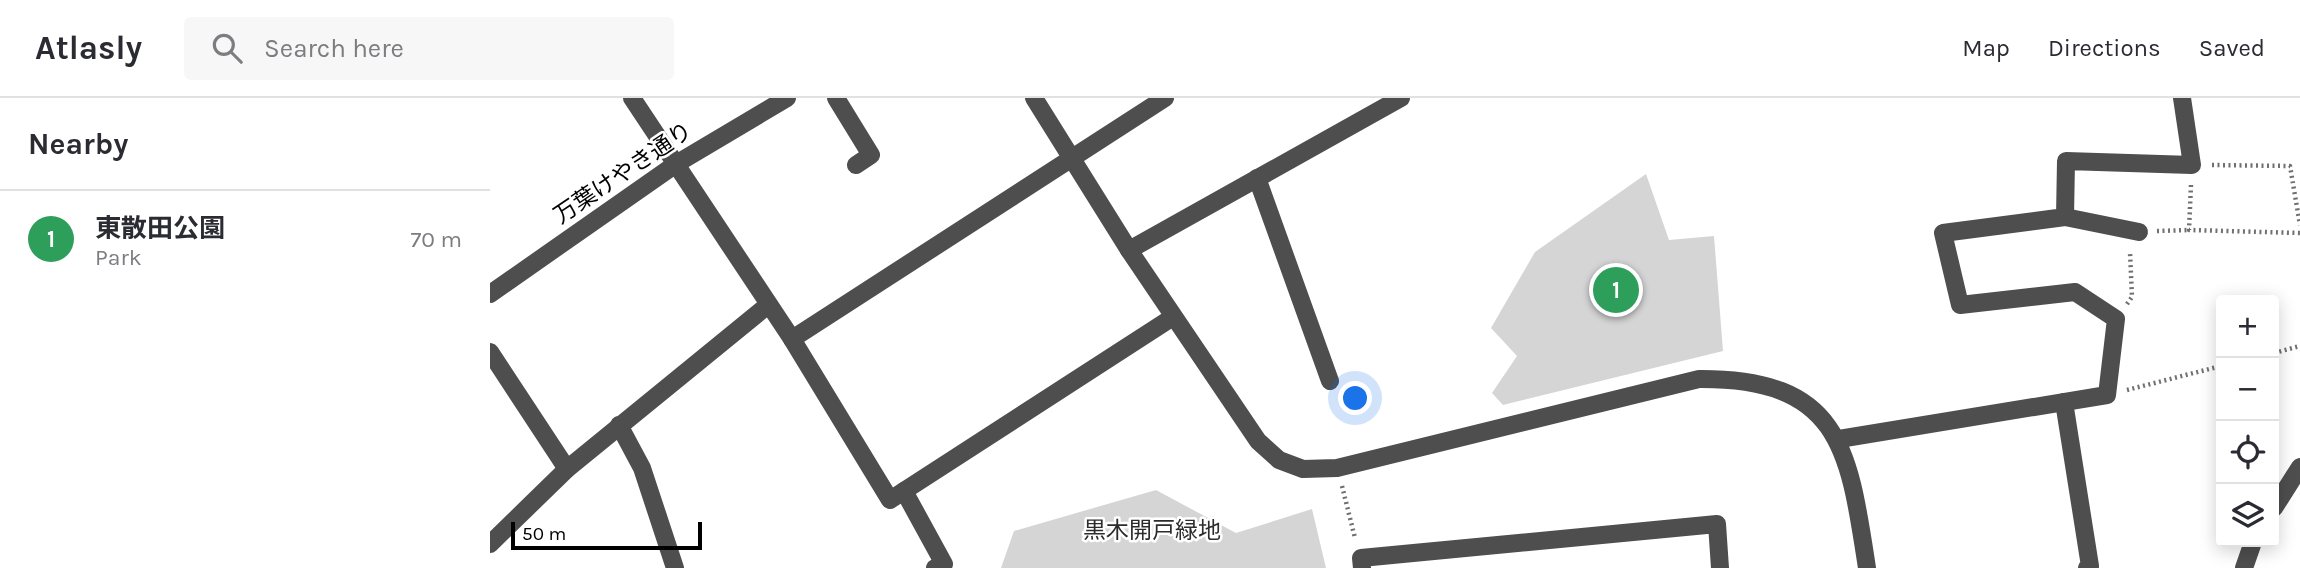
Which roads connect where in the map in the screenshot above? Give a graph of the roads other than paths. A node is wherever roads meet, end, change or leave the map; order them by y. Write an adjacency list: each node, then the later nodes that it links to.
1 (632, 98): 9 (street)
2 (786, 98): 9 (street, 万葉けやき通り)
3 (836, 98): 10 (street)
4 (1034, 98): 8 (street)
5 (1165, 98): 8 (street)
6 (1401, 98): 11 (street)
7 (2182, 98): 12 (street)
8 (1071, 158): 14 (street); 18 (street)
9 (676, 164): 15 (street, 万葉けやき通り); 16 (street)
10 (856, 165)
11 (1257, 178): 14 (street); 20 (street)
12 (2065, 217): 13 (street); 21 (street)
13 (2134, 231)
14 (1129, 250): 17 (street)
15 (490, 294)
16 (768, 305): 18 (street); 22 (street)
17 (1173, 317): 23 (street); 26 (street)
18 (792, 339): 26 (street)
19 (490, 352): 25 (street)
20 (1330, 381)
21 (2064, 402): 23 (street); 35 (street)
22 (619, 425): 25 (street); 31 (street)
23 (1839, 439): 34 (street)
24 (2300, 467): 27 (street)
25 (566, 469): 28 (street)
26 (904, 491): 32 (street)
27 (2279, 500)
28 (490, 544)
29 (2251, 547): 36 (street)
30 (1362, 563): 33 (street)
31 (675, 568)
32 (935, 568)
33 (1720, 568)
34 (1867, 568)
35 (2087, 568)
36 (2244, 568)

